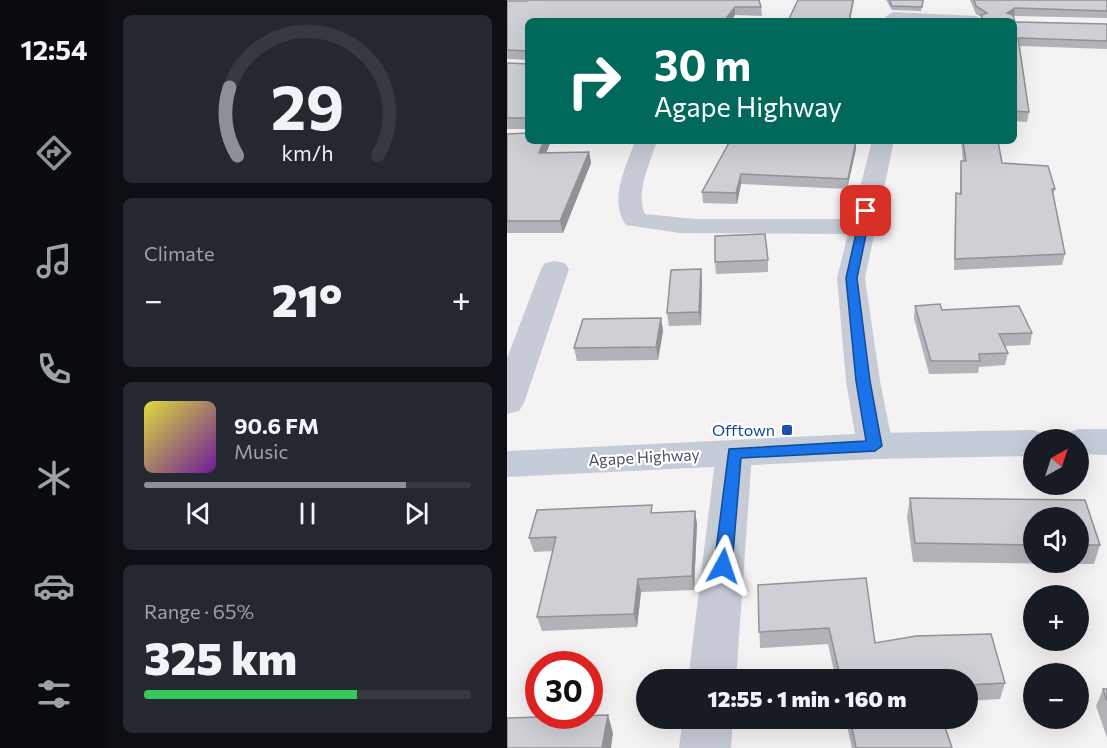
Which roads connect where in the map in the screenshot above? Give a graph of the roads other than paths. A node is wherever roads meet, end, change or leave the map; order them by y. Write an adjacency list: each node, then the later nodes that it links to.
1 (894, 13): 2 (street)
2 (945, 18)
3 (645, 144): 5 (street)
4 (882, 144): 5 (street)
5 (862, 227): 11 (street)
6 (555, 269): 7 (street)
7 (507, 403)
8 (1089, 442): 9 (street)
9 (1107, 442)
10 (1023, 443): 11 (street, Agape Highway)
11 (875, 446): 12 (street, Agape Highway)
12 (734, 453): 13 (street, Agape Highway); 14 (street)
13 (507, 464)
14 (713, 669)
15 (707, 729): 16 (street)
16 (705, 748)

